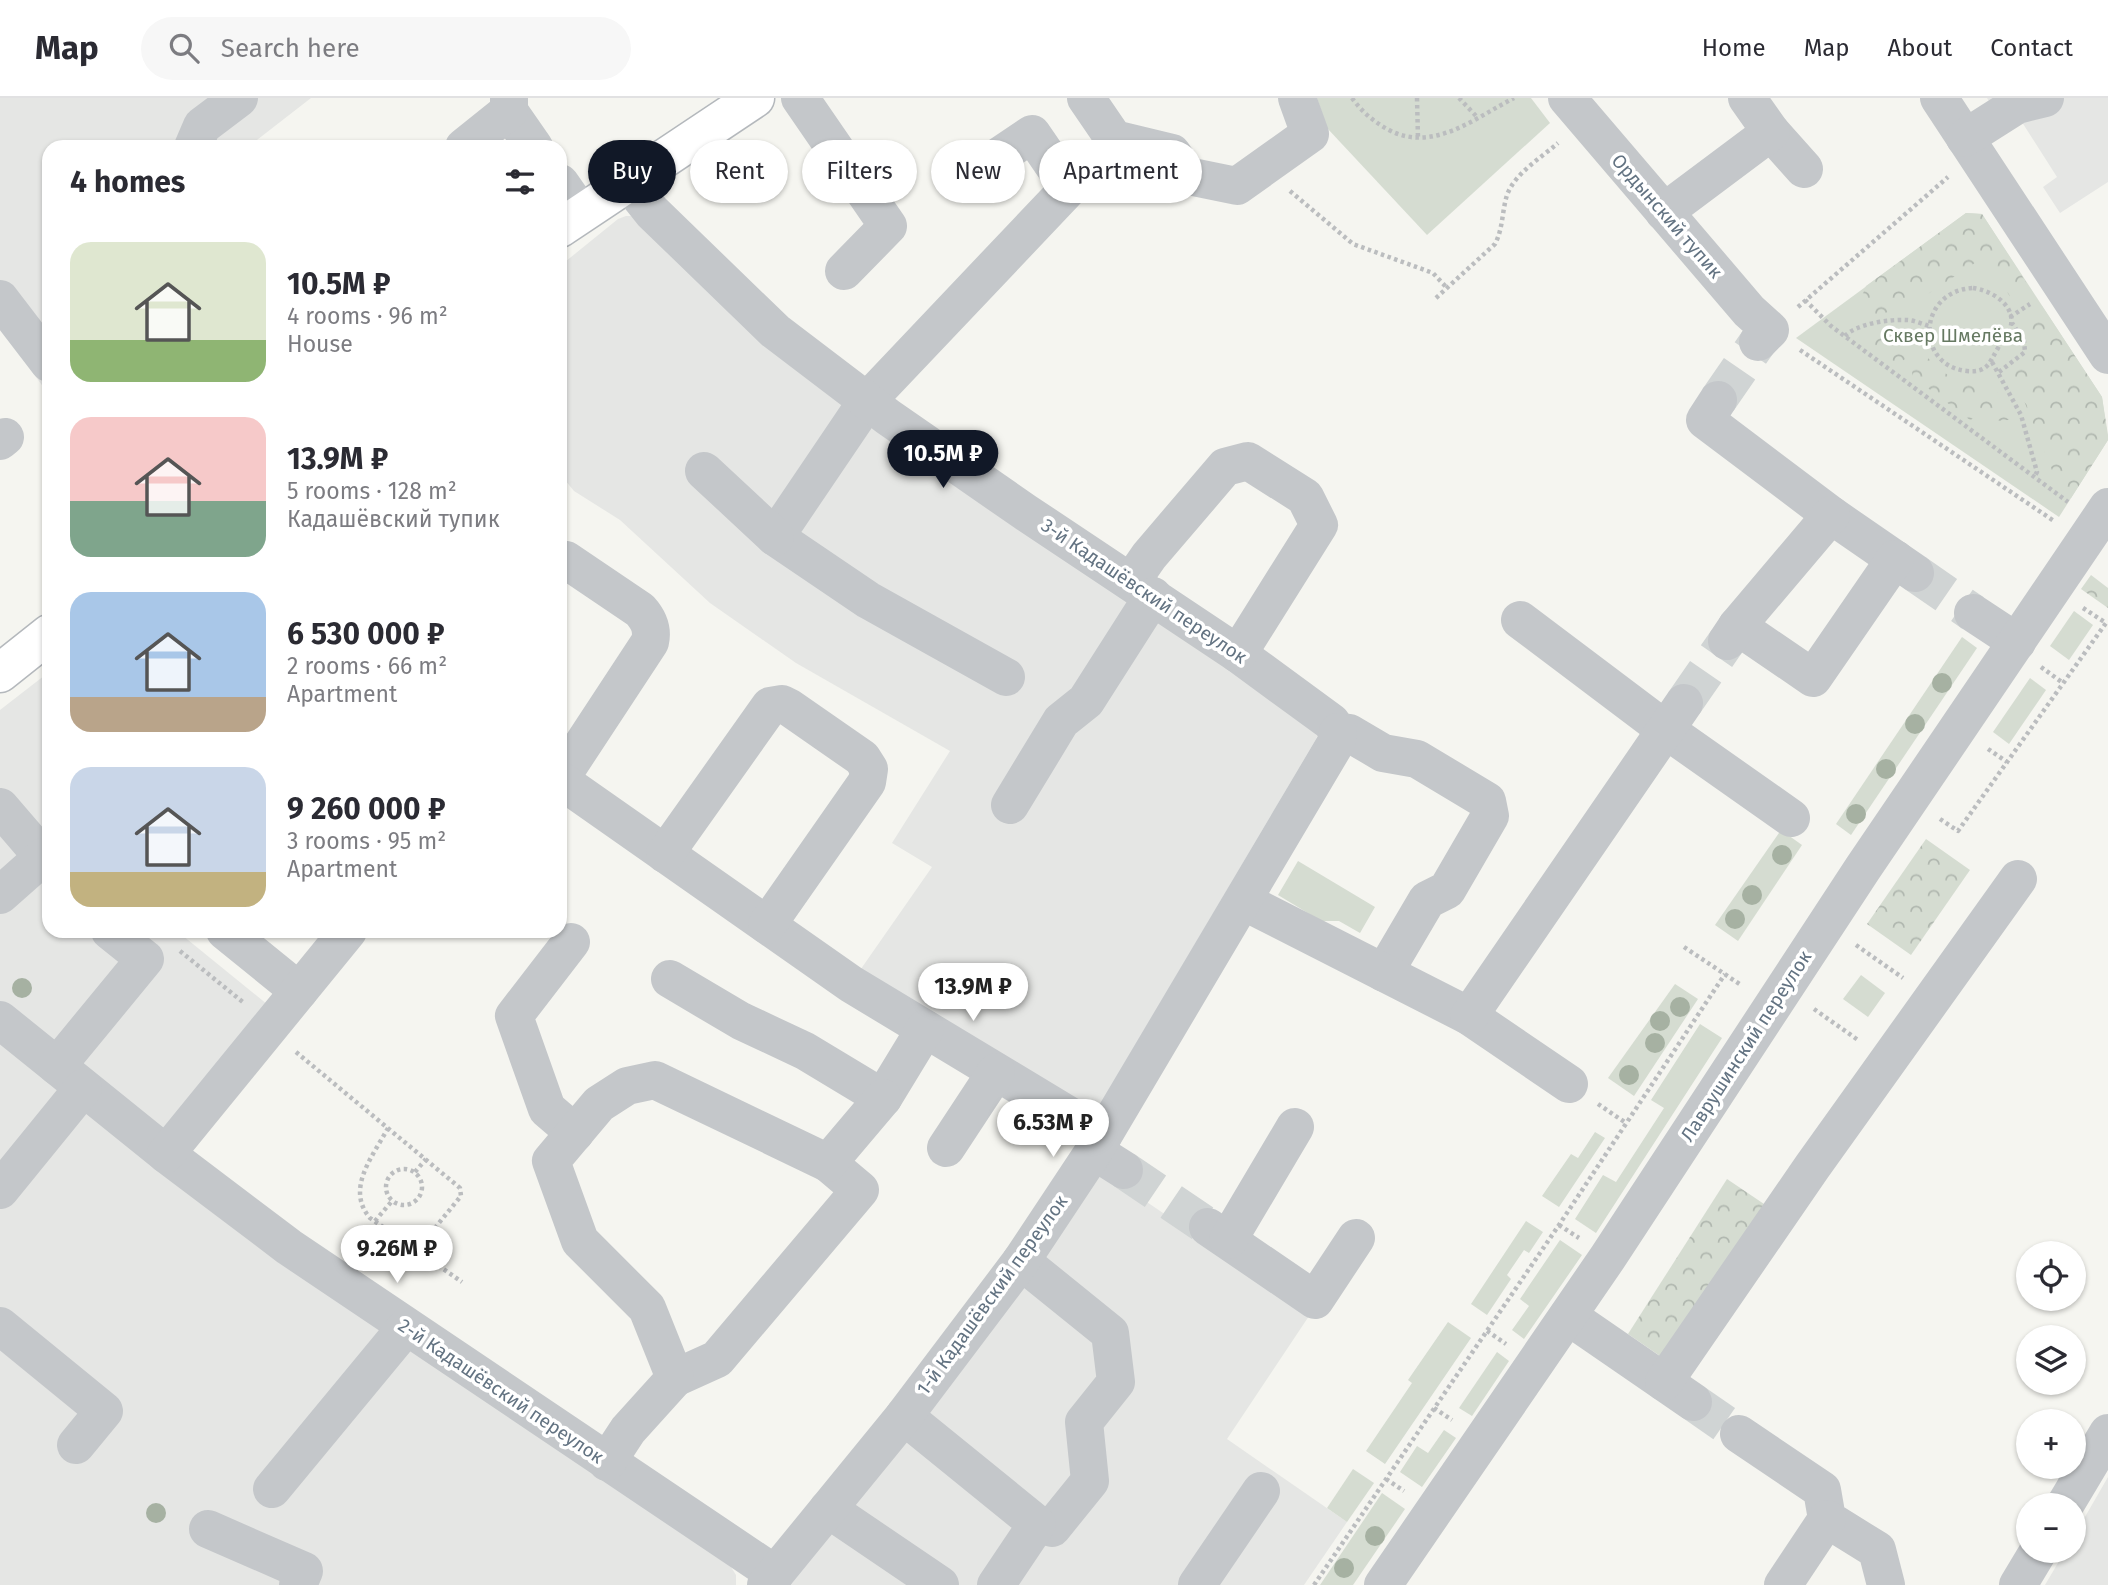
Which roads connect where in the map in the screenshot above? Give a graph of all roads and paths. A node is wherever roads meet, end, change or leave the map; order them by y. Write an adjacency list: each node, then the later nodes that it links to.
1 (239, 98): 18 (street)
2 (755, 98): 22 (main road)
3 (800, 98): 30 (street)
4 (1086, 98): 24 (street)
5 (1297, 98): 24 (street)
6 (1352, 98): 17 (path)
7 (1417, 98): 17 (path)
8 (1459, 98): 15 (path)
9 (1514, 98): 15 (path)
10 (1939, 98): 23 (street)
11 (2045, 98): 23 (street)
12 (1730, 103): 16 (street)
13 (509, 104): 19 (street); 20 (street)
14 (1576, 109): 29 (street, Ордынский тупик); 31 (path)
15 (1478, 118): 17 (path)
16 (1771, 132): 25 (street); 29 (street)
17 (1419, 139)
18 (195, 140)
19 (471, 140)
20 (530, 140)
21 (1023, 140): 45 (street)
22 (676, 150)
23 (1961, 154): 34 (path); 41 (street)
24 (1264, 168): 31 (path)
25 (1804, 169)
26 (588, 199): 28 (main road)
27 (645, 203): 45 (street, 3-й Кадашёвский переулок)
28 (567, 208)
29 (1664, 212): 38 (street, Ордынский тупик)
30 (844, 271)
31 (1447, 288): 32 (path)
32 (1436, 298)
33 (0, 299): 40 (street)
34 (1805, 300): 38 (path); 39 (path)
35 (2031, 303): 36 (path)
36 (2011, 320): 37 (path); 42 (path); 43 (path)
37 (1929, 326): 39 (path); 42 (path)
38 (1764, 336): 49 (path)
39 (1845, 336): 47 (path)
40 (42, 354)
41 (2108, 355)
42 (1992, 362): 43 (path)
43 (1999, 372): 47 (path)
44 (1718, 400): 48 (street)
45 (867, 401): 50 (street); 52 (street, 3-й Кадашёвский переулок)
46 (704, 471): 50 (street)
47 (2034, 477): 49 (path)
48 (1831, 515): 48 (street)
49 (2097, 524): 57 (street, Лаврушинский переулок)
50 (775, 537): 60 (street)
51 (567, 561): 63 (street)
52 (1142, 589): 58 (street, 3-й Кадашёвский переулок); 58 (street); 66 (street)
53 (1973, 613): 57 (street)
54 (1520, 620): 61 (street)
55 (2108, 625): 65 (path)
56 (42, 640): 59 (main road)
57 (2017, 642): 65 (street, Лаврушинский переулок)
58 (1238, 654): 62 (street, 3-й Кадашёвский переулок)
59 (0, 673)
60 (1006, 677)
61 (1675, 716): 68 (street); 89 (street)
62 (1338, 732): 74 (street, 1-й Кадашёвский переулок); 83 (street)
63 (567, 769)
64 (567, 785): 70 (street)
65 (1911, 798): 76 (street, Лаврушинский переулок)
66 (1010, 805)
67 (0, 807): 69 (street)
68 (1791, 818)
69 (42, 853)
70 (665, 854): 75 (street); 75 (street)
71 (42, 860): 73 (street)
72 (2018, 879): 88 (street)
73 (0, 895)
74 (1243, 901): 83 (street); 103 (street, 1-й Кадашёвский переулок)
75 (767, 925): 92 (street)
76 (1826, 925): 87 (street, Лаврушинский переулок); 88 (path)
77 (119, 938): 82 (street)
78 (234, 938): 86 (street)
79 (342, 938): 86 (street)
80 (571, 942): 101 (street)
81 (1684, 947): 84 (path)
82 (145, 959): 91 (path); 95 (street)
83 (1384, 973): 89 (street)
84 (1725, 974): 87 (path); 98 (path)
85 (670, 979): 97 (street)
86 (299, 991): 91 (street)
87 (1778, 998): 93 (path); 115 (street, Лаврушинский переулок)
88 (1932, 999): 93 (street)
89 (1469, 1016): 96 (street)
90 (0, 1020): 95 (street, 2-й Кадашёвский переулок)
91 (261, 1020): 100 (path); 104 (street)
92 (925, 1029): 94 (street); 97 (street)
93 (1888, 1062): 115 (street)
94 (996, 1072): 102 (street); 103 (street)
95 (70, 1077): 104 (street, 2-й Кадашёвский переулок); 108 (street)
96 (1583, 1094): 98 (path)
97 (883, 1098): 106 (street)
98 (1626, 1123): 137 (path)
99 (1295, 1127): 111 (street)
100 (388, 1128): 105 (path); 110 (path)
101 (575, 1133): 106 (street); 118 (street)
102 (946, 1148)
103 (1107, 1152): 113 (street, 1-й Кадашёвский переулок)
104 (166, 1154): 117 (street, 2-й Кадашёвский переулок)
105 (426, 1159): 107 (path); 112 (path)
106 (828, 1164): 118 (street)
107 (415, 1172): 109 (path); 109 (path)
108 (0, 1191)
109 (392, 1201): 110 (path)
110 (375, 1221): 112 (path)
111 (1356, 1238)
112 (416, 1251): 114 (path)
113 (1021, 1261): 119 (street, 1-й Кадашёвский переулок); 129 (street)
114 (462, 1282)
115 (1568, 1317): 138 (street, Лаврушинский переулок)
116 (0, 1326): 122 (street)
117 (406, 1327): 123 (street, 2-й Кадашёвский переулок); 124 (street)
118 (675, 1378): 123 (street)
119 (904, 1416): 127 (street, 1-й Кадашёвский переулок); 129 (street)
120 (2108, 1433): 126 (street)
121 (1740, 1434): 128 (street)
122 (76, 1445)
123 (607, 1462): 132 (street, 2-й Кадашёвский переулок)
124 (272, 1489)
125 (1261, 1491): 136 (street)
126 (2072, 1493)
127 (828, 1509): 132 (street, 1-й Кадашёвский переулок); 134 (street)
128 (1827, 1519): 139 (street); 140 (street)
129 (1037, 1524): 135 (street)
130 (208, 1529): 133 (street)
131 (2031, 1563): 141 (street)
132 (770, 1579)
133 (298, 1585)
134 (940, 1585)
135 (996, 1585)
136 (1197, 1585)
137 (1314, 1585)
138 (1383, 1585)
139 (1783, 1585)
140 (1886, 1585)
141 (2018, 1585)

